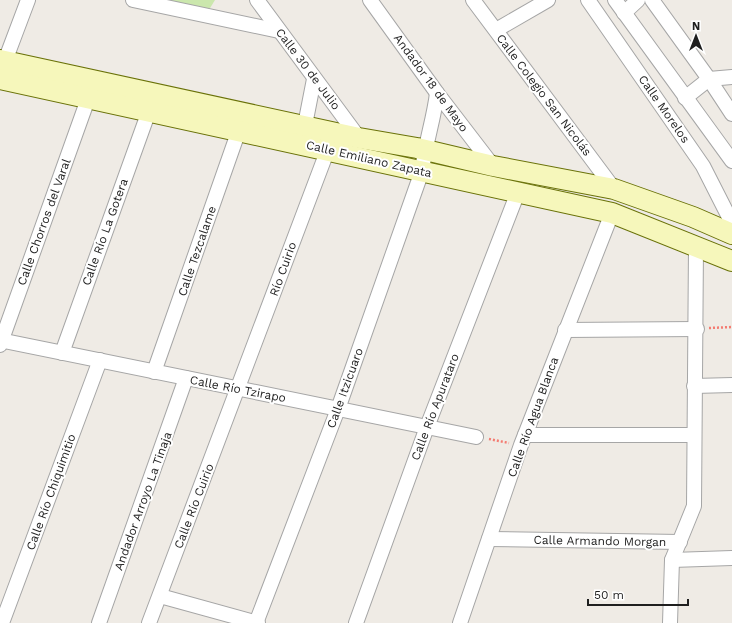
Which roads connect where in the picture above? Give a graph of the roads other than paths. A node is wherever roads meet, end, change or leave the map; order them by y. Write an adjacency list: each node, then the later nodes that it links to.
1 (28, 0): 16 (street)
2 (133, 0): 13 (street)
3 (257, 0): 13 (street, Calle 30 de Julio)
4 (370, 0): 20 (street, Andador 18 de Mayo)
5 (474, 0): 12 (street, Calle Colegio San Nicolás)
6 (548, 0): 12 (street)
7 (588, 0): 15 (street, Calle Morelos)
8 (615, 0): 11 (street, Calle Morelos)
9 (638, 0): 11 (street)
10 (652, 0): 19 (street)
11 (624, 13): 14 (street, Calle Morelos)
12 (496, 30): 33 (street, Calle Colegio San Nicolás)
13 (280, 31): 18 (street, Calle 30 de Julio)
14 (641, 36): 15 (street); 21 (street, Calle Morelos)
15 (622, 49): 36 (street, Calle Morelos)
16 (1, 68): 22 (main road, Calle Emiliano Zapata); 25 (main road, Calle Emiliano Zapata)
17 (732, 77): 19 (street)
18 (314, 79): 25 (street); 27 (street, Calle 30 de Julio)
19 (709, 79): 21 (street); 24 (street)
20 (437, 93): 29 (street, Calle Itzicuaro); 31 (street, Andador 18 de Mayo)
21 (685, 98): 30 (street, Calle Morelos)
22 (88, 99): 23 (main road, Calle Emiliano Zapata); 42 (street, Calle Chorros del Varal)
23 (149, 111): 26 (main road, Calle Emiliano Zapata); 43 (street, Calle Río La Gotera)
24 (732, 114)
25 (305, 125): 27 (main road, Calle Emiliano Zapata)
26 (239, 130): 28 (main road, Calle Emiliano Zapata); 45 (street, Calle Tezcalame)
27 (359, 138): 29 (main road, Calle Emiliano Zapata)
28 (328, 149): 32 (main road, Calle Emiliano Zapata); 49 (street, Río Cuirio)
29 (424, 150): 31 (main road, Calle Emiliano Zapata); 32 (street, Calle Itzicuaro)
30 (732, 161)
31 (493, 166): 33 (main road, Calle Emiliano Zapata)
32 (422, 171): 34 (main road, Calle Emiliano Zapata); 50 (street, Calle Itzicuaro)
33 (614, 189): 37 (main road, Calle Emiliano Zapata)
34 (518, 192): 35 (main road, Calle Emiliano Zapata); 51 (street, Calle Río Apurataro)
35 (612, 212): 38 (main road, Calle Emiliano Zapata); 41 (street, Calle Río Agua Blanca)
36 (732, 223)
37 (732, 234): 39 (main road)
38 (696, 246): 39 (main road, Calle Emiliano Zapata); 40 (street)
39 (732, 260)
40 (696, 328): 41 (street); 48 (street)
41 (566, 330): 54 (street, Calle Río Agua Blanca)
42 (1, 342): 43 (street, Calle Río Tzirapo)
43 (62, 353): 44 (street, Calle Río Tzirapo)
44 (100, 360): 45 (street, Calle Río Tzirapo); 60 (street, Calle Río Chiquimitio)
45 (154, 372): 46 (street, Calle Río Tzirapo)
46 (186, 378): 49 (street, Calle Río Tzirapo); 61 (street, Andador Arroyo La Tinaja)
47 (732, 385): 48 (street)
48 (694, 386): 52 (street)
49 (238, 388): 50 (street, Calle Río Tzirapo); 59 (street, Calle Río Cuirio)
50 (338, 409): 51 (street, Calle Río Tzirapo); 63 (street, Calle Itzicuaro)
51 (427, 427): 53 (street, Calle Río Tzirapo); 64 (street, Calle Río Apurataro)
52 (693, 435): 54 (street); 56 (street)
53 (476, 438)
54 (523, 440): 55 (street, Calle Río Agua Blanca)
55 (489, 539): 56 (street, Calle Armando Morgan); 65 (street, Calle Río Agua Blanca)
56 (680, 542): 58 (street, Calle Armando Morgan)
57 (732, 558): 58 (street, Calle Armando Morgan)
58 (672, 560): 66 (street)
59 (160, 596): 62 (street, Calle Río Cuirio); 63 (street)
60 (2, 623)
61 (99, 623)
62 (150, 623)
63 (256, 623)
64 (356, 623)
65 (460, 623)
66 (670, 623)

